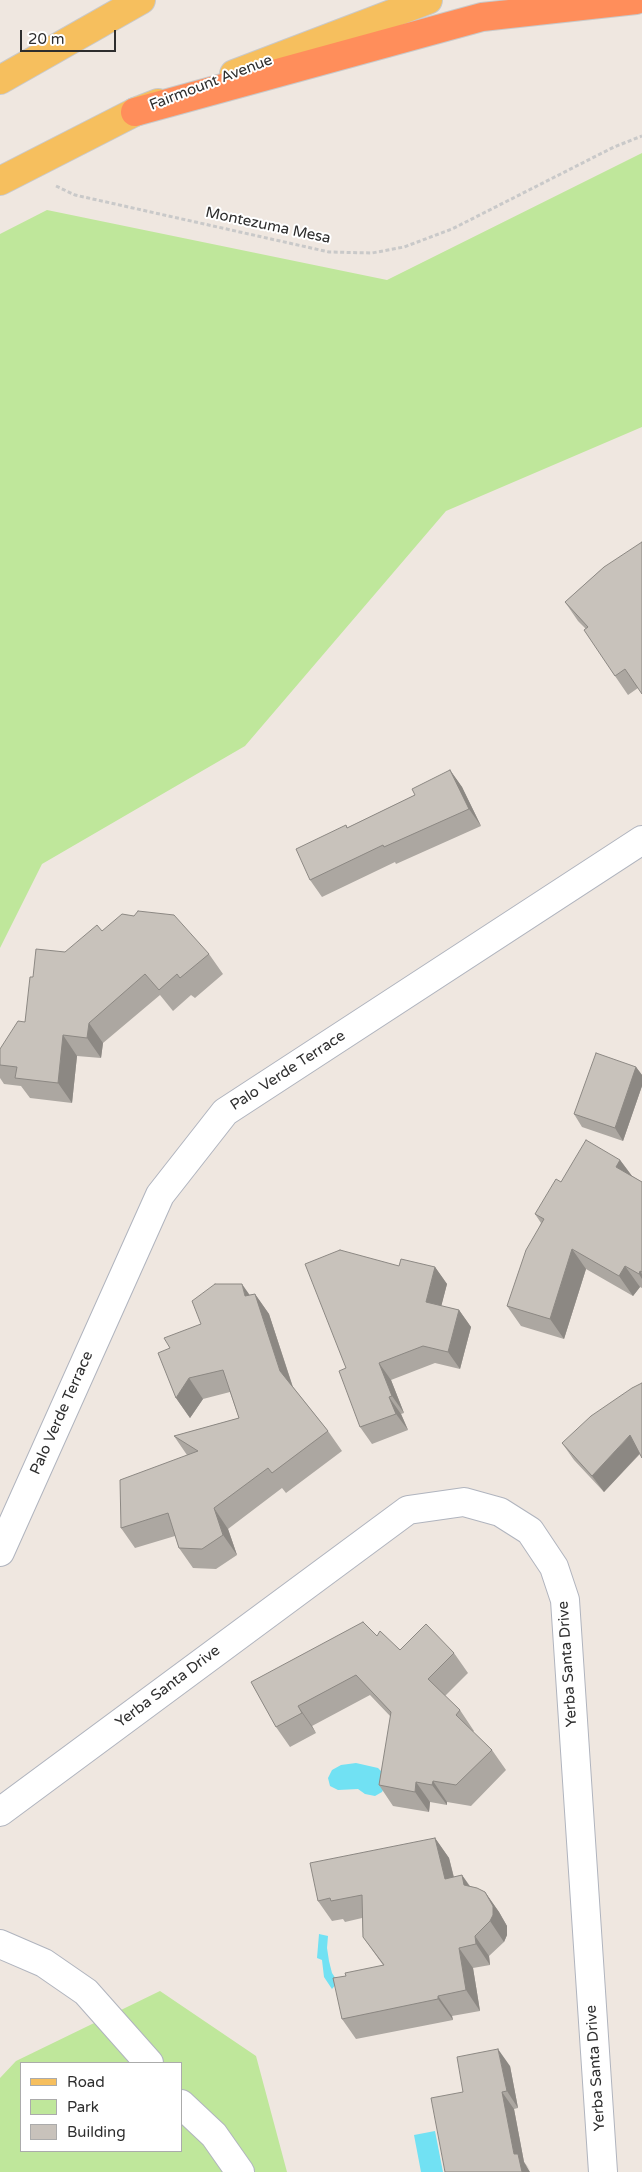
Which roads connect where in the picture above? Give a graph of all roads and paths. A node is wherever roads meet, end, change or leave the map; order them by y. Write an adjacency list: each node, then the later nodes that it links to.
1 (141, 0): 4 (main road)
2 (428, 0): 5 (main road, Fairmount Avenue)
3 (636, 0): 5 (highway)
4 (0, 80)
5 (135, 112): 7 (main road, Fairmount Avenue)
6 (642, 136): 7 (path, Montezuma Mesa)
7 (11, 175)
8 (642, 840): 9 (street, Palo Verde Terrace)
9 (0, 1552)
10 (0, 1812): 15 (street, Yerba Santa Drive)
11 (0, 1944): 12 (street)
12 (148, 2062)
13 (182, 2105): 14 (street)
14 (240, 2172)
15 (603, 2172)

